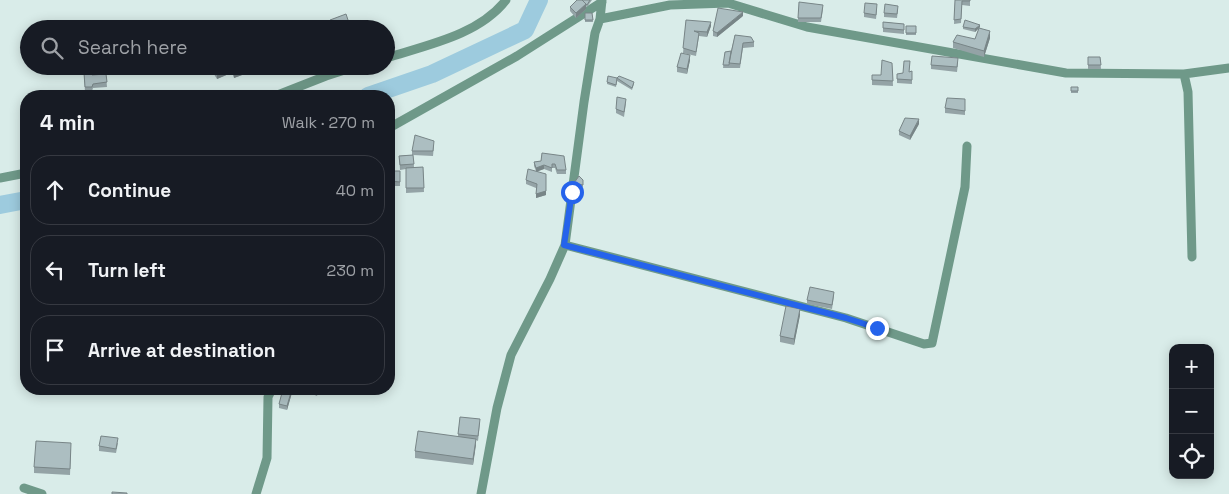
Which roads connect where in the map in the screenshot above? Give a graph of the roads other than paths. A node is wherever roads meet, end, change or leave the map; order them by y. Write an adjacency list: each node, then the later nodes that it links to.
1 (506, 0): 4 (street)
2 (602, 1): 3 (street); 9 (street)
3 (600, 19): 6 (street); 13 (street)
4 (395, 55)
5 (1229, 68): 6 (street)
6 (1184, 74): 14 (street)
7 (329, 75): 8 (street)
8 (290, 90)
9 (395, 125)
10 (967, 146): 13 (street)
11 (20, 174): 12 (street)
12 (0, 178)
13 (564, 245): 19 (street)
14 (1192, 257)
15 (269, 395): 18 (street)
16 (24, 488): 17 (street)
17 (42, 494)
18 (256, 494)
19 (481, 494)

